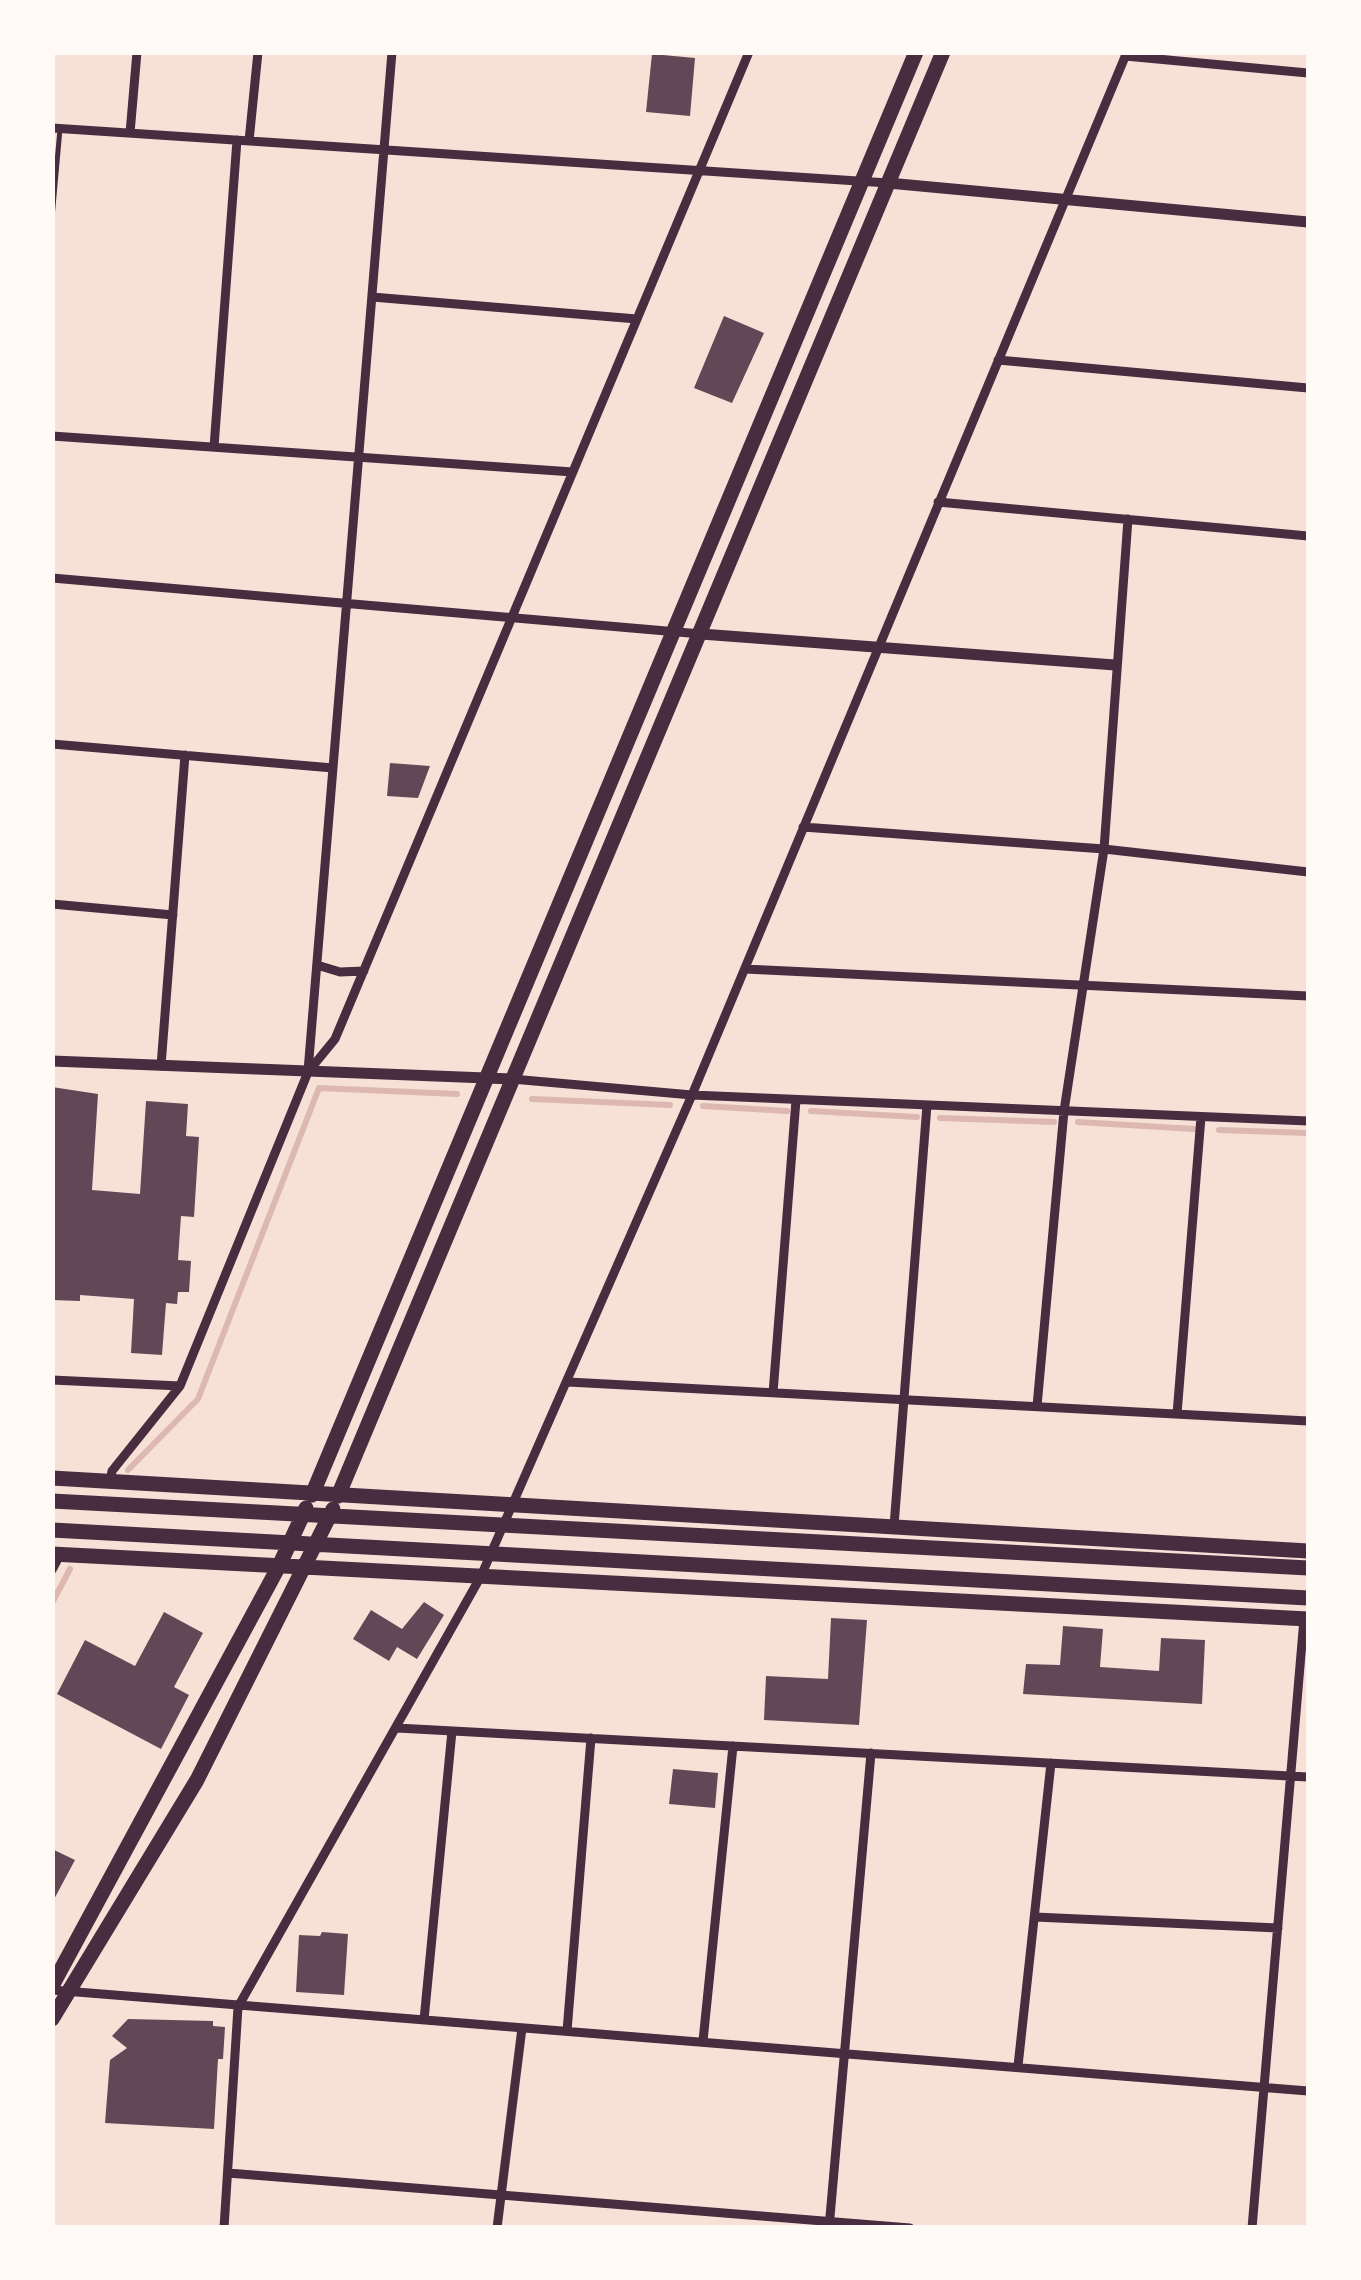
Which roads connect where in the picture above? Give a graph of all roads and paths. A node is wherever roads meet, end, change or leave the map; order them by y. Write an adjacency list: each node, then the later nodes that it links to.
1 (137, 52): 10 (street)
2 (258, 52): 12 (street)
3 (392, 52): 13 (street)
4 (749, 52): 14 (street)
5 (916, 52): 15 (main road)
6 (943, 52): 16 (main road)
7 (1126, 54): 8 (street); 17 (street)
8 (1308, 73)
9 (56, 128): 10 (street); 18 (lane)
10 (130, 133): 11 (street)
11 (237, 140): 12 (street); 25 (street)
12 (249, 141): 13 (street)
13 (384, 150): 14 (street); 20 (street)
14 (701, 170): 15 (street); 21 (street)
15 (862, 180): 16 (street); 34 (main road)
16 (888, 183): 17 (street); 35 (main road)
17 (1065, 200): 19 (street); 22 (street)
18 (52, 218)
19 (1308, 222)
20 (372, 297): 21 (street); 26 (street)
21 (638, 319): 27 (street)
22 (998, 360): 23 (street); 28 (street)
23 (1308, 388)
24 (52, 436): 25 (street)
25 (214, 447): 26 (street)
26 (359, 456): 27 (street); 32 (street)
27 (574, 472): 33 (street)
28 (938, 502): 29 (street); 36 (street)
29 (1128, 520): 30 (street); 37 (street)
30 (1308, 536)
31 (52, 578): 32 (street)
32 (347, 603): 33 (street); 40 (street)
33 (515, 618): 34 (street); 48 (street)
34 (673, 632): 35 (street); 54 (main road)
35 (700, 634): 36 (street); 55 (main road)
36 (878, 644): 37 (street); 41 (street)
37 (1115, 665): 42 (street)
38 (52, 744): 39 (street)
39 (185, 755): 40 (street); 45 (street)
40 (333, 768): 46 (street)
41 (803, 827): 42 (street); 47 (street)
42 (1104, 850): 43 (street); 49 (street)
43 (1308, 872)
44 (52, 904): 45 (street)
45 (173, 915): 52 (street)
46 (317, 965): 48 (street); 53 (street)
47 (745, 969): 49 (street); 56 (street)
48 (364, 971): 53 (street)
49 (1083, 986): 50 (street); 59 (street)
50 (1308, 996)
51 (52, 1061): 52 (street)
52 (161, 1066): 53 (street)
53 (308, 1072): 54 (street); 64 (street)
54 (488, 1078): 55 (street); 72 (main road)
55 (512, 1079): 56 (street); 73 (main road)
56 (692, 1095): 57 (street); 63 (street)
57 (796, 1100): 58 (street); 65 (street)
58 (927, 1105): 59 (street); 66 (street)
59 (1064, 1112): 60 (street); 67 (street)
60 (1202, 1117): 61 (street); 68 (street)
61 (1308, 1121)
62 (52, 1380): 64 (street)
63 (568, 1382): 65 (street); 75 (street)
64 (180, 1386): 71 (street)
65 (773, 1392): 66 (street)
66 (904, 1400): 67 (street); 76 (street)
67 (1036, 1406): 68 (street)
68 (1177, 1414): 69 (street)
69 (1308, 1421)
70 (52, 1478): 71 (main road)
71 (110, 1482): 72 (main road)
72 (312, 1495): 73 (main road); 80 (main road)
73 (338, 1496): 75 (main road); 81 (main road)
74 (52, 1501): 82 (main road)
75 (515, 1504): 76 (main road); 84 (street)
76 (894, 1526): 78 (main road)
77 (52, 1530): 85 (main road)
78 (1308, 1552)
79 (56, 1554): 80 (main road); 83 (street)
80 (279, 1566): 81 (main road); 97 (main road)
81 (307, 1568): 84 (main road); 97 (main road)
82 (1308, 1568)
83 (52, 1570)
84 (481, 1576): 86 (main road); 87 (street)
85 (1308, 1598)
86 (1306, 1619): 93 (street)
87 (397, 1728): 88 (street); 98 (street)
88 (452, 1731): 89 (street); 100 (street)
89 (591, 1738): 90 (street); 102 (street)
90 (733, 1746): 91 (street); 103 (street)
91 (871, 1754): 92 (street); 104 (street)
92 (1052, 1763): 93 (street); 95 (street)
93 (1292, 1776): 94 (street); 96 (street)
94 (1308, 1777)
95 (1035, 1917): 96 (street); 105 (street)
96 (1278, 1928): 106 (street)
97 (58, 1989): 98 (street); 99 (main road)
98 (238, 2006): 100 (street); 108 (street)
99 (52, 2019)
100 (424, 2020): 101 (street)
101 (522, 2028): 102 (street); 109 (street)
102 (567, 2031): 103 (street)
103 (704, 2041): 104 (street)
104 (844, 2052): 105 (street); 110 (street)
105 (1018, 2066): 106 (street)
106 (1264, 2088): 107 (street); 114 (street)
107 (1308, 2092)
108 (228, 2173): 109 (street); 111 (street)
109 (500, 2193): 110 (street); 112 (street)
110 (829, 2224): 113 (street)
111 (224, 2228)
112 (497, 2228)
113 (910, 2228)
114 (1252, 2228)

